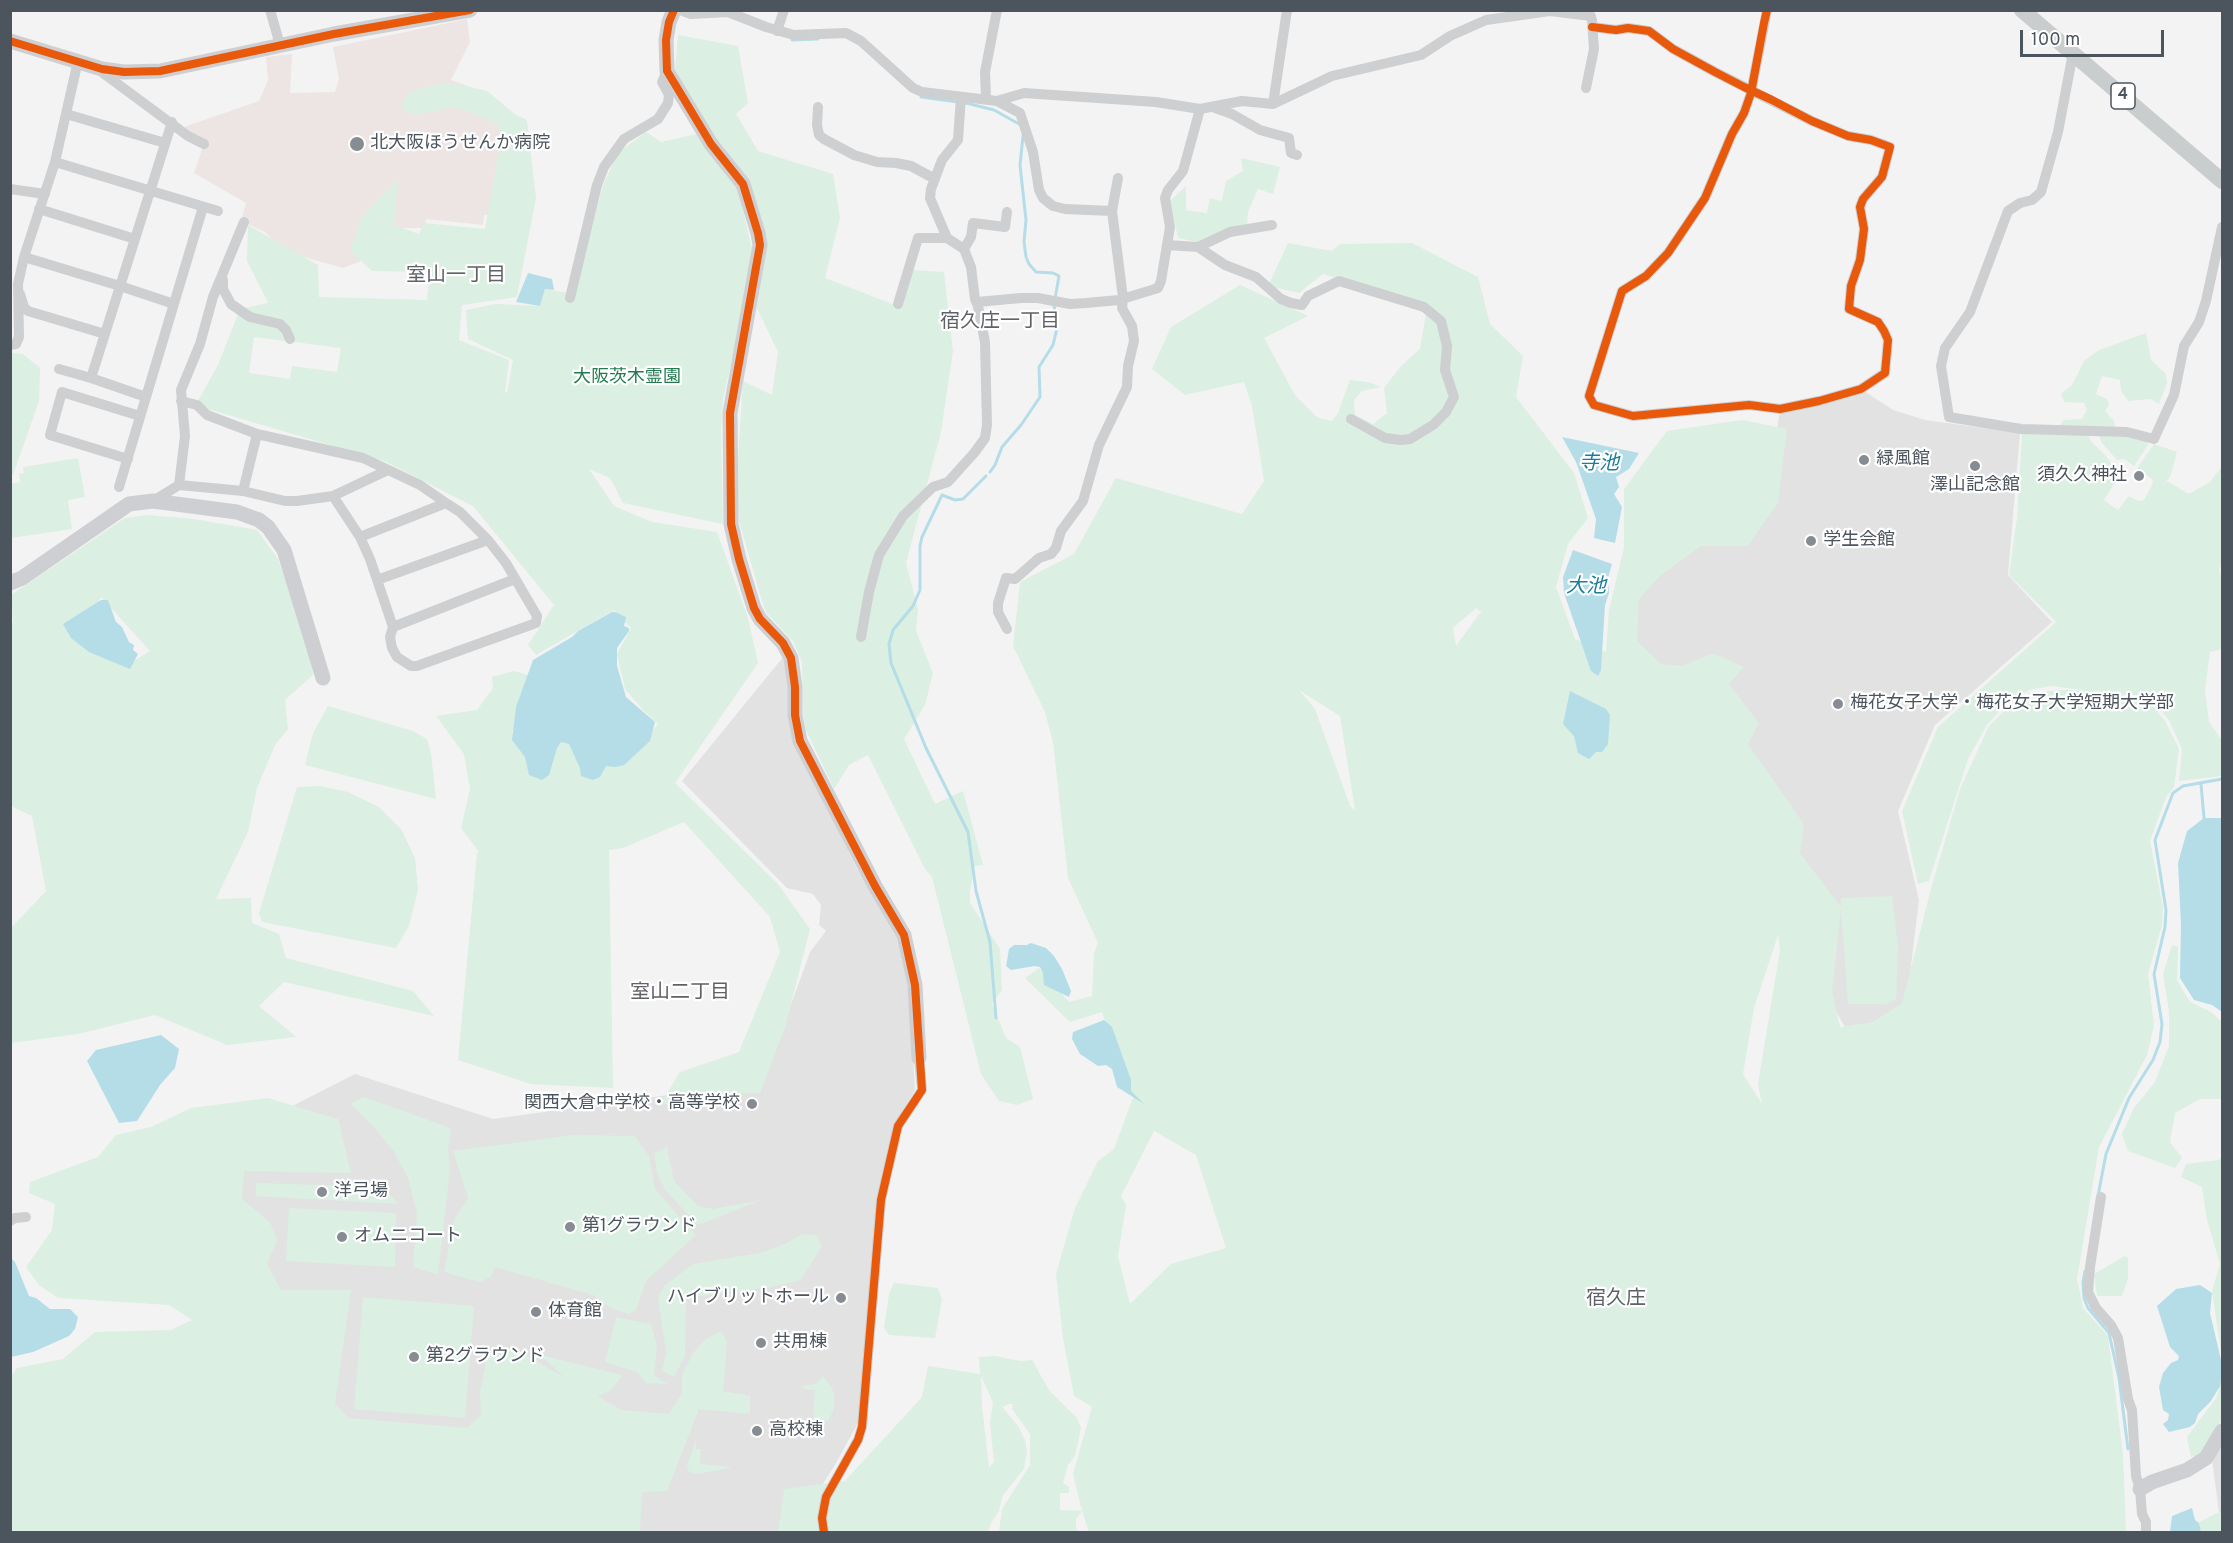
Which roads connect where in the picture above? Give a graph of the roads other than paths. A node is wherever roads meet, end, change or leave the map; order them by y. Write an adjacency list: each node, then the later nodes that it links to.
1 (270, 10): 13 (street)
2 (470, 10): 13 (street)
3 (674, 10): 17 (street)
4 (680, 10): 11 (street)
5 (784, 10): 11 (street)
6 (997, 10): 20 (street)
7 (1287, 10): 21 (street)
8 (1767, 10): 10 (street)
9 (2022, 10): 14 (main road, 4)
10 (1592, 18): 18 (street); 21 (street)
11 (777, 31): 19 (street)
12 (10, 41): 15 (street)
13 (280, 45): 16 (street)
14 (2073, 53): 33 (main road, 4); 44 (street)
15 (78, 61): 16 (street); 25 (street)
16 (102, 69): 26 (street)
17 (667, 71): 54 (street); 86 (street)
18 (1586, 88)
19 (961, 97): 20 (street); 32 (street)
20 (991, 100): 24 (street); 40 (street)
21 (1273, 104): 23 (street)
22 (818, 107): 32 (street)
23 (1214, 107): 24 (street); 29 (street)
24 (1200, 110): 47 (street)
25 (66, 114): 27 (street); 30 (street)
26 (172, 122): 27 (street); 28 (street)
27 (165, 143): 35 (street)
28 (204, 144)
29 (1297, 156)
30 (55, 162): 35 (street); 36 (street)
31 (1118, 178): 40 (street)
32 (935, 179): 45 (street)
33 (2223, 181)
34 (10, 189): 36 (street)
35 (150, 190): 37 (street); 46 (street)
36 (45, 194): 38 (street)
37 (203, 207): 39 (street); 57 (street)
38 (39, 209): 46 (street); 50 (street)
39 (218, 211)
40 (1112, 211): 55 (street)
41 (1007, 212): 49 (street)
42 (244, 222): 51 (street)
43 (1272, 225): 48 (street)
44 (2223, 227)
45 (947, 238): 49 (street); 58 (street)
46 (135, 239): 53 (street)
47 (1167, 245): 48 (street); 55 (street)
48 (1198, 247): 67 (street)
49 (964, 249): 56 (street)
50 (24, 257): 52 (street); 53 (street)
51 (222, 278): 60 (street); 65 (street)
52 (18, 284): 59 (street); 61 (street)
53 (120, 286): 57 (street); 59 (street)
54 (570, 298)
55 (1123, 298): 56 (street); 83 (street)
56 (977, 302): 84 (street)
57 (174, 304): 64 (street)
58 (898, 304)
59 (105, 334): 63 (street)
60 (290, 339)
61 (10, 345)
62 (59, 369): 63 (street)
63 (91, 378): 64 (street)
64 (146, 397): 66 (street)
65 (181, 401): 68 (street); 71 (street)
66 (140, 416): 69 (street); 69 (street)
67 (1351, 419)
68 (257, 434): 70 (street); 73 (street)
69 (128, 459): 72 (street)
70 (388, 470): 74 (street); 76 (street)
71 (179, 485): 73 (street); 75 (street)
72 (119, 487)
73 (243, 491): 74 (street)
74 (333, 496): 77 (street)
75 (153, 501): 81 (street); 85 (street)
76 (446, 503): 77 (street); 78 (street)
77 (360, 537): 80 (street)
78 (488, 540): 79 (street); 80 (street)
79 (515, 579): 82 (street); 82 (street)
80 (377, 580): 82 (street)
81 (10, 583)
82 (393, 627)
83 (1007, 629)
84 (861, 637)
85 (322, 678)
86 (919, 1058): 92 (street)
87 (2102, 1197): 91 (street)
88 (26, 1217): 89 (street)
89 (10, 1221)
90 (2223, 1431): 91 (street)
91 (2140, 1489): 93 (street)
92 (824, 1533)
93 (2146, 1533)

